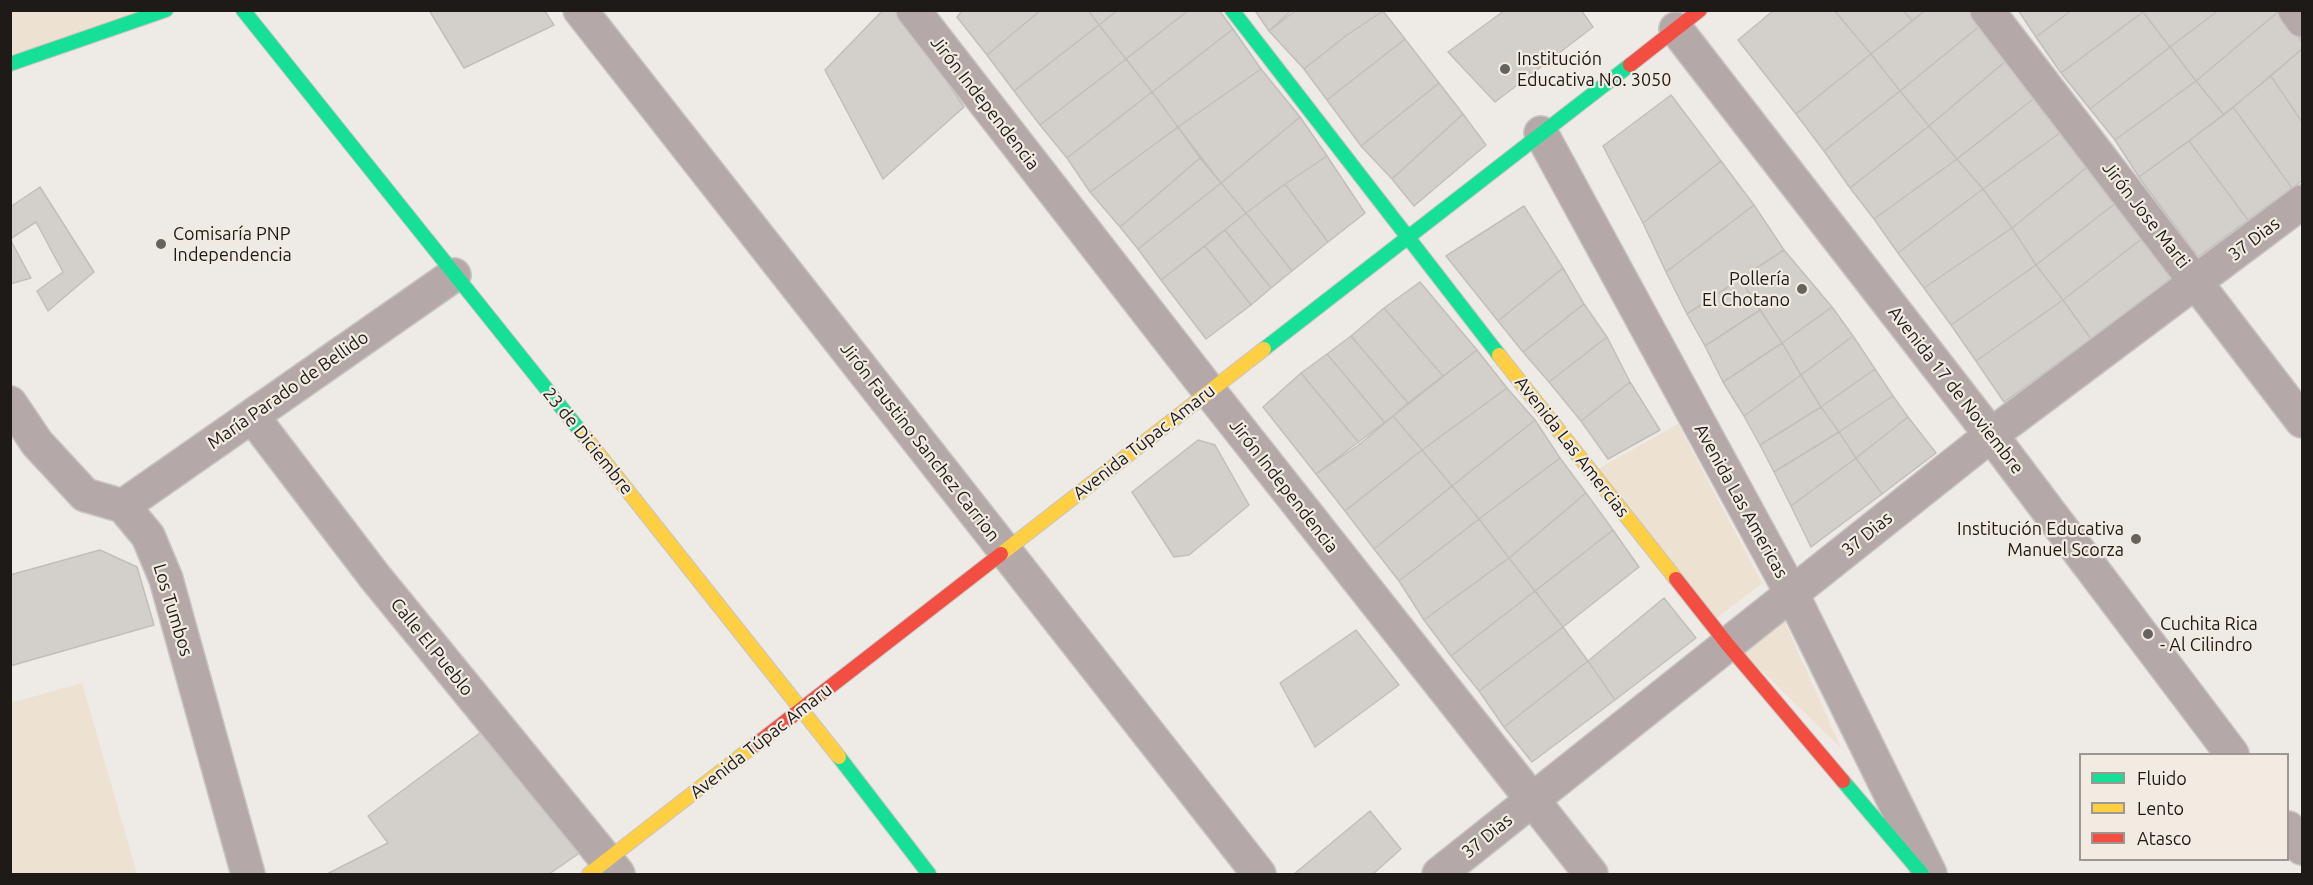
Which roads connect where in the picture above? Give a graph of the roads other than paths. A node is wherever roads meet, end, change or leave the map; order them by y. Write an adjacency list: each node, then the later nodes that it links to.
1 (166, 10): 10 (street)
2 (243, 10): 14 (street, 23 de Diciembre)
3 (580, 10): 22 (street, Jirón Faustino Sanchez Carrion)
4 (913, 10): 16 (street, Jirón Independencia)
5 (1232, 10): 13 (street, Avenida Las Amercias)
6 (1987, 10): 15 (street, Jirón Jose Marti)
7 (2295, 10): 9 (street)
8 (1688, 20): 11 (street, Avenida Túpac Amaru); 20 (street, Avenida 17 de Noviembre)
9 (2302, 20)
10 (10, 64)
11 (1541, 133): 13 (street, Avenida Túpac Amaru); 23 (street, Avenida Las Americas)
12 (2302, 202): 15 (street, 37 Dias)
13 (1408, 239): 16 (street, Avenida Túpac Amaru); 24 (street, Avenida Las Amercias)
14 (454, 274): 18 (street, María Parado de Bellido); 25 (street, 23 de Diciembre)
15 (2198, 282): 19 (street, Jirón Jose Marti); 20 (street, 37 Dias)
16 (1210, 392): 22 (street, Avenida Túpac Amaru); 27 (street, Jirón Independencia)
17 (10, 403): 21 (street)
18 (252, 416): 21 (street, María Parado de Bellido); 30 (street, Calle El Pueblo)
19 (2302, 421)
20 (1991, 435): 23 (street, 37 Dias); 26 (street, Avenida 17 de Noviembre)
21 (123, 506): 31 (street, Los Tumbos)
22 (1005, 549): 25 (street, Avenida Túpac Amaru); 33 (street, Jirón Faustino Sanchez Carrion)
23 (1792, 594): 24 (street, 37 Dias); 37 (street, Avenida Las Americas)
24 (1728, 645): 27 (street, 37 Dias); 36 (street, Avenida Las Amercias)
25 (802, 708): 30 (street, Avenida Túpac Amaru); 32 (street, 23 de Diciembre)
26 (2231, 753)
27 (1532, 800): 34 (street, 37 Dias); 35 (street, Jirón Independencia)
28 (2289, 829): 29 (street)
29 (2302, 848)
30 (605, 870)
31 (248, 874)
32 (929, 874)
33 (1259, 874)
34 (1439, 874)
35 (1592, 874)
36 (1922, 874)
37 (1930, 874)

